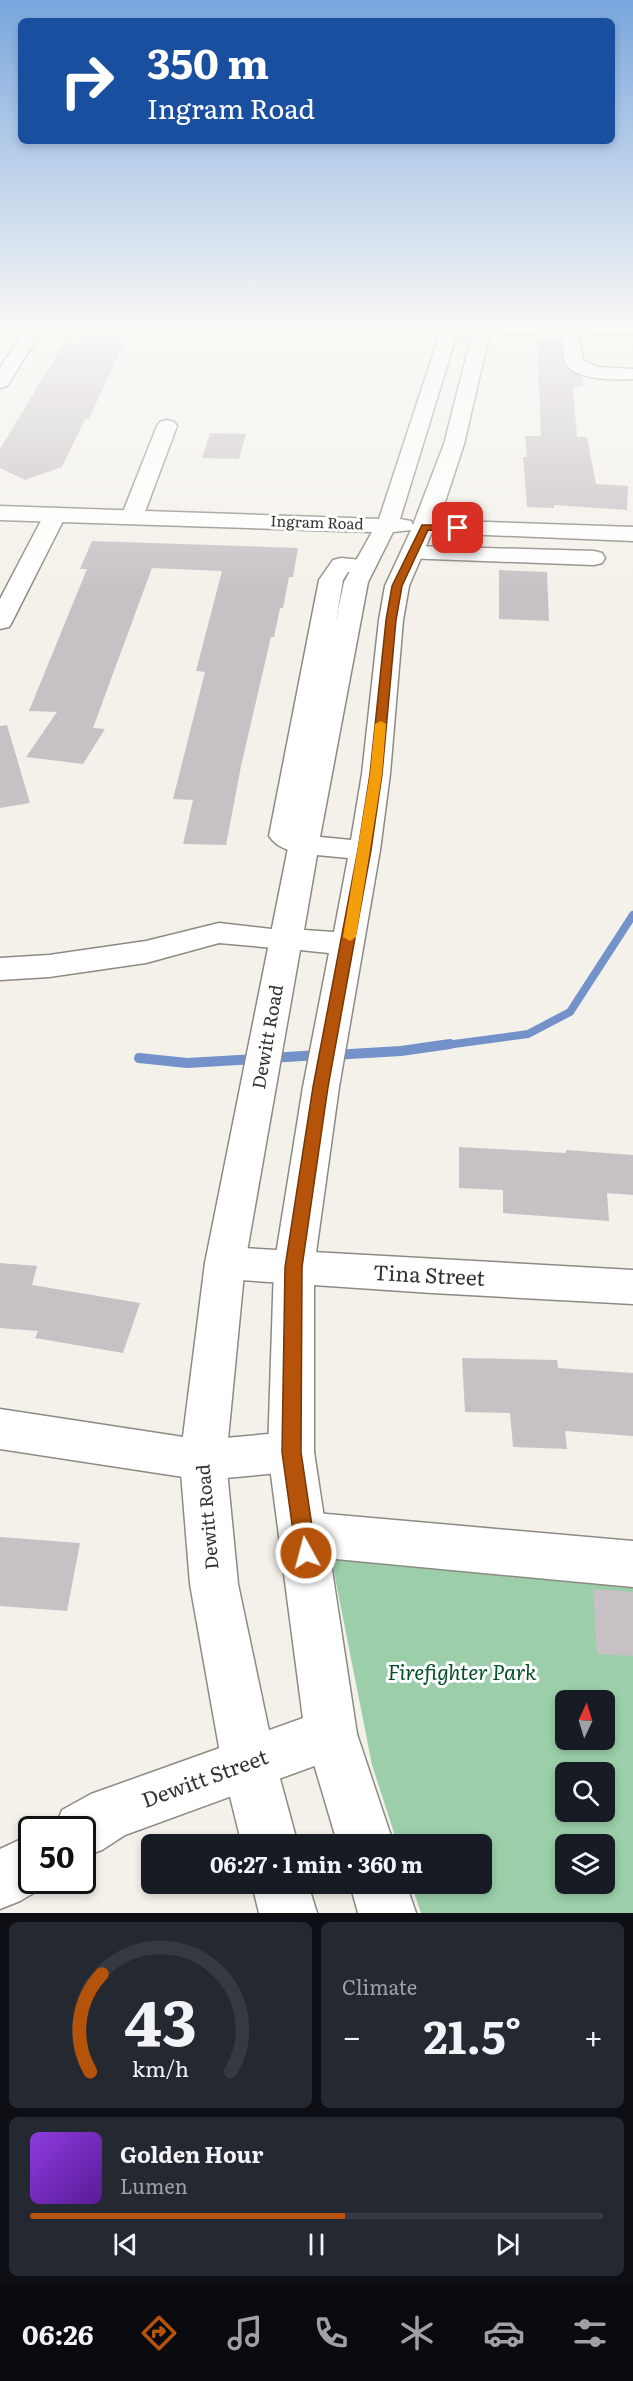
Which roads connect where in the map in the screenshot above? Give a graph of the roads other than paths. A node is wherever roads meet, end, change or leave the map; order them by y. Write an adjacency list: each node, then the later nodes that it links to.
1 (423, 416): 7 (main road, Dewitt Road)
2 (460, 416): 8 (main road)
3 (167, 426): 6 (main road)
4 (0, 513): 5 (main road, Ingram Road)
5 (55, 515): 6 (main road, Ingram Road); 13 (main road)
6 (132, 517): 7 (main road, Ingram Road)
7 (385, 525): 8 (main road, Ingram Road); 12 (main road, Dewitt Road)
8 (425, 527): 9 (main road, Ingram Road); 11 (main road)
9 (633, 534)
10 (594, 558): 11 (main road)
11 (409, 561): 12 (main road); 15 (main road)
12 (364, 566): 14 (main road, Dewitt Road)
13 (0, 622)
14 (304, 845): 15 (main road); 16 (main road, Dewitt Road)
15 (365, 850): 17 (main road)
16 (286, 939): 17 (main road); 18 (main road); 19 (main road, Dewitt Road)
17 (348, 944): 20 (main road)
18 (0, 969)
19 (225, 1263): 20 (main road, Tina Street); 24 (main road, Dewitt Road)
20 (294, 1267): 21 (main road, Tina Street); 23 (main road)
21 (633, 1287)
22 (0, 1429): 24 (main road)
23 (291, 1452): 24 (main road); 25 (main road)
24 (203, 1460): 28 (main road, Dewitt Road)
25 (303, 1534): 26 (main road); 27 (main road)
26 (633, 1564)
27 (331, 1734): 28 (main road, Dewitt Street); 31 (main road)
28 (249, 1764): 29 (main road, Dewitt Street); 30 (main road, Dewitt Road)
29 (96, 1822)
30 (267, 1834)
31 (363, 1834)
32 (18, 1870): 33 (main road)
33 (0, 1881)
34 (283, 1894): 36 (main road)
35 (381, 1894): 37 (main road)
36 (288, 1913)
37 (387, 1913)

